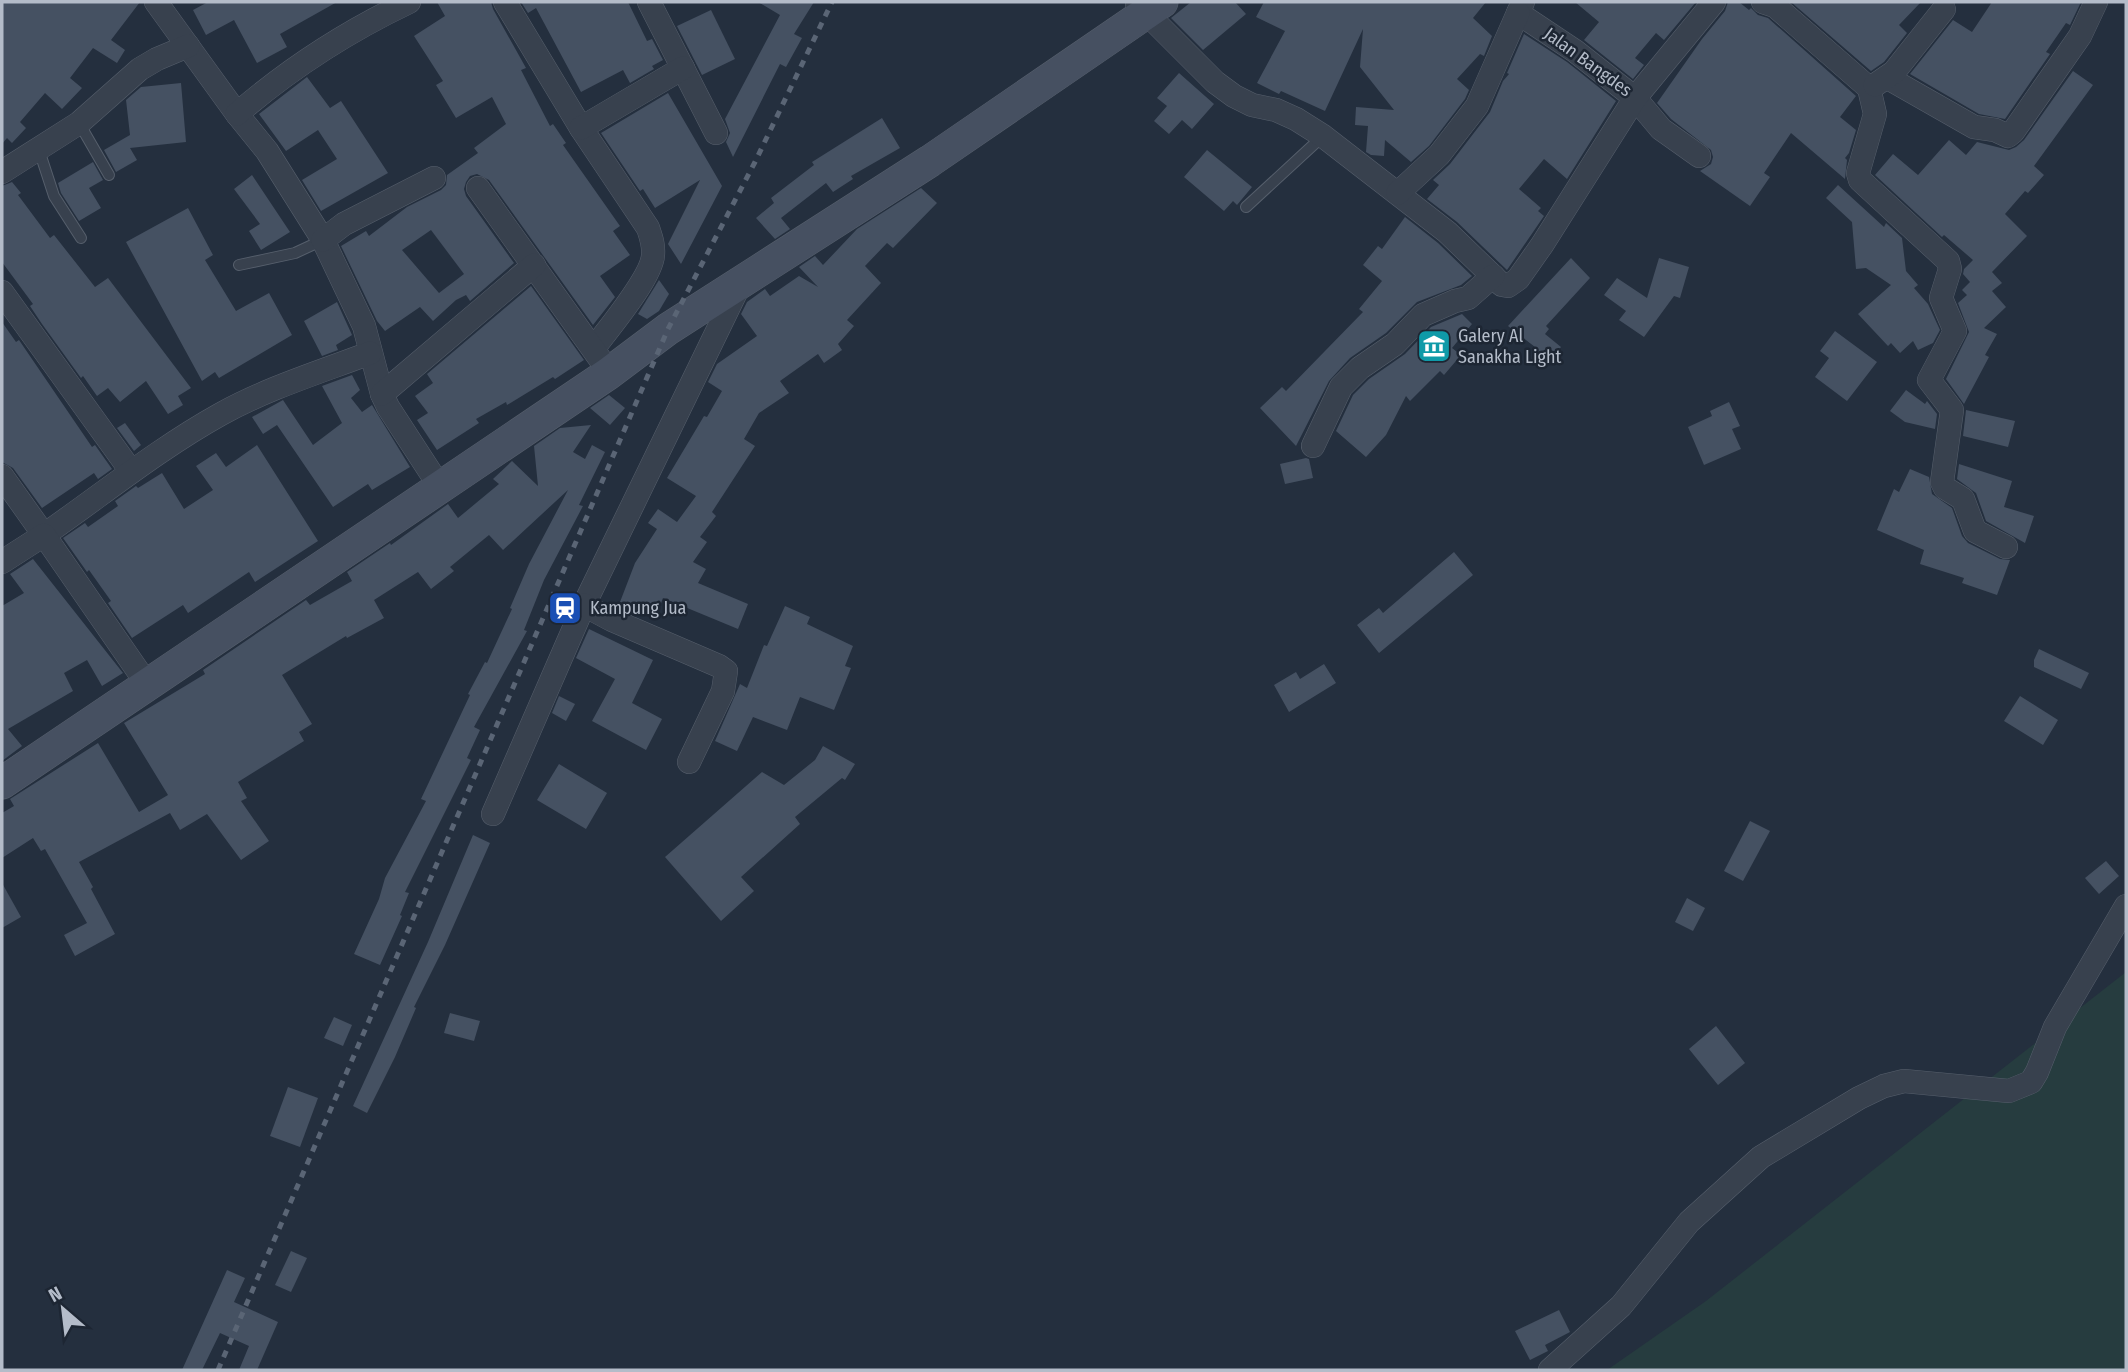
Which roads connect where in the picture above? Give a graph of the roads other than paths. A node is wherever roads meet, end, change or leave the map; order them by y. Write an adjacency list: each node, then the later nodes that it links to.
1 (156, 2): 11 (street)
2 (409, 2): 15 (street)
3 (505, 2): 17 (street)
4 (649, 2): 12 (street)
5 (1714, 2): 14 (street, Jalan Bangdes)
6 (2096, 2): 13 (street)
7 (1772, 3): 13 (street)
8 (1148, 5): 19 (street); 33 (street)
9 (1521, 7): 14 (street, Jalan Bangdes); 26 (street)
10 (1944, 9): 13 (street)
11 (188, 46): 15 (street); 16 (street)
12 (683, 68): 17 (street); 18 (street)
13 (1879, 83): 43 (street)
14 (1635, 98): 21 (street); 32 (street)
15 (237, 114): 29 (street)
16 (79, 124): 20 (street); 23 (lane)
17 (581, 128): 36 (street)
18 (716, 133)
19 (1323, 136): 26 (street); 27 (lane)
20 (39, 150): 22 (street); 28 (lane)
21 (1699, 156)
22 (2, 172)
23 (109, 175)
24 (434, 178): 29 (street)
25 (478, 188): 31 (street)
26 (1398, 193): 32 (street)
27 (1246, 207)
28 (81, 238)
29 (323, 240): 30 (lane); 35 (street)
30 (239, 265)
31 (534, 265): 36 (street); 37 (street)
32 (1493, 276): 38 (street)
33 (741, 282): 36 (street); 45 (street)
34 (2, 292): 39 (street)
35 (370, 354): 37 (street); 39 (street)
36 (601, 361): 41 (street)
37 (382, 394): 41 (street)
38 (1314, 446)
39 (131, 471): 42 (street)
40 (2, 476): 42 (street)
41 (440, 487): 46 (street)
42 (44, 535): 44 (street); 46 (street)
43 (2006, 547)
44 (2, 562)
45 (583, 605): 47 (street); 49 (street)
46 (147, 684): 48 (street)
47 (689, 762)
48 (2, 783)
49 (493, 814)
50 (2126, 906): 51 (street)
51 (1550, 1370)

